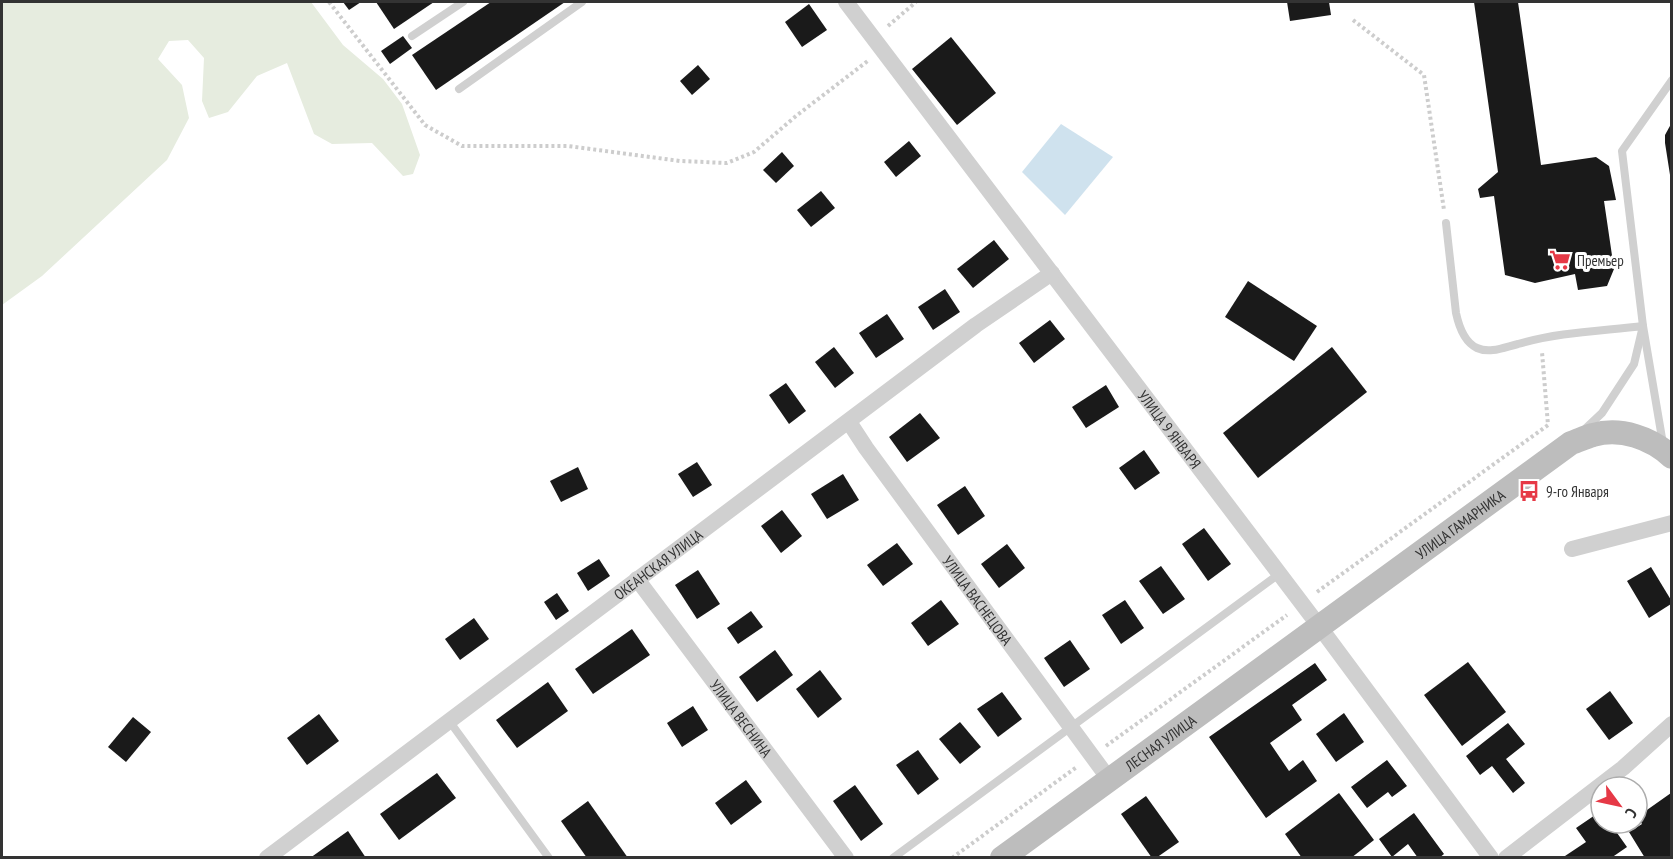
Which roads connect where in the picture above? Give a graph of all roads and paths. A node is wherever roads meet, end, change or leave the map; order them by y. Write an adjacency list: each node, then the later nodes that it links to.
1 (329, 2): 8 (path)
2 (463, 2): 7 (lane)
3 (582, 2): 10 (lane)
4 (846, 2): 8 (street, УЛИЦА 9 ЯНВАРЯ)
5 (916, 2): 8 (path)
6 (1353, 20): 11 (path)
7 (412, 36)
8 (878, 43): 12 (street, УЛИЦА 9 ЯНВАРЯ)
9 (1671, 80): 13 (lane)
10 (459, 89)
11 (1446, 223): 14 (lane)
12 (1052, 273): 15 (street, ОКЕАНСКАЯ УЛИЦА); 20 (street, УЛИЦА 9 ЯНВАРЯ)
13 (1643, 326): 14 (lane); 16 (lane); 17 (lane)
14 (1540, 338): 22 (path)
15 (849, 422): 21 (street, ОКЕАНСКАЯ УЛИЦА); 26 (street, УЛИЦА ВАСНЕЦОВА)
16 (1571, 443): 17 (street, УЛИЦА ГАМАРНИКА); 23 (street, УЛИЦА ГАМАРНИКА)
17 (1668, 454)
18 (1671, 523): 19 (street)
19 (1572, 549)
20 (1280, 574): 22 (street, УЛИЦА 9 ЯНВАРЯ); 26 (lane)
21 (637, 579): 24 (street, ОКЕАНСКАЯ УЛИЦА); 31 (street, УЛИЦА ВЕСНИНА)
22 (1302, 603): 23 (street, УЛИЦА 9 ЯНВАРЯ); 27 (path)
23 (1319, 626): 28 (street, ЛЕСНАЯ УЛИЦА); 35 (street, УЛИЦА 9 ЯНВАРЯ)
24 (450, 722): 29 (street, ОКЕАНСКАЯ УЛИЦА); 30 (lane)
25 (1671, 724): 36 (street)
26 (1070, 726): 27 (street, УЛИЦА ВАСНЕЦОВА); 32 (lane)
27 (1092, 756): 28 (street, УЛИЦА ВАСНЕЦОВА); 33 (path)
28 (1109, 779): 34 (street, ЛЕСНАЯ УЛИЦА)
29 (267, 858)
30 (549, 858)
31 (846, 858)
32 (893, 858)
33 (952, 858)
34 (1002, 858)
35 (1491, 858)
36 (1506, 858)

